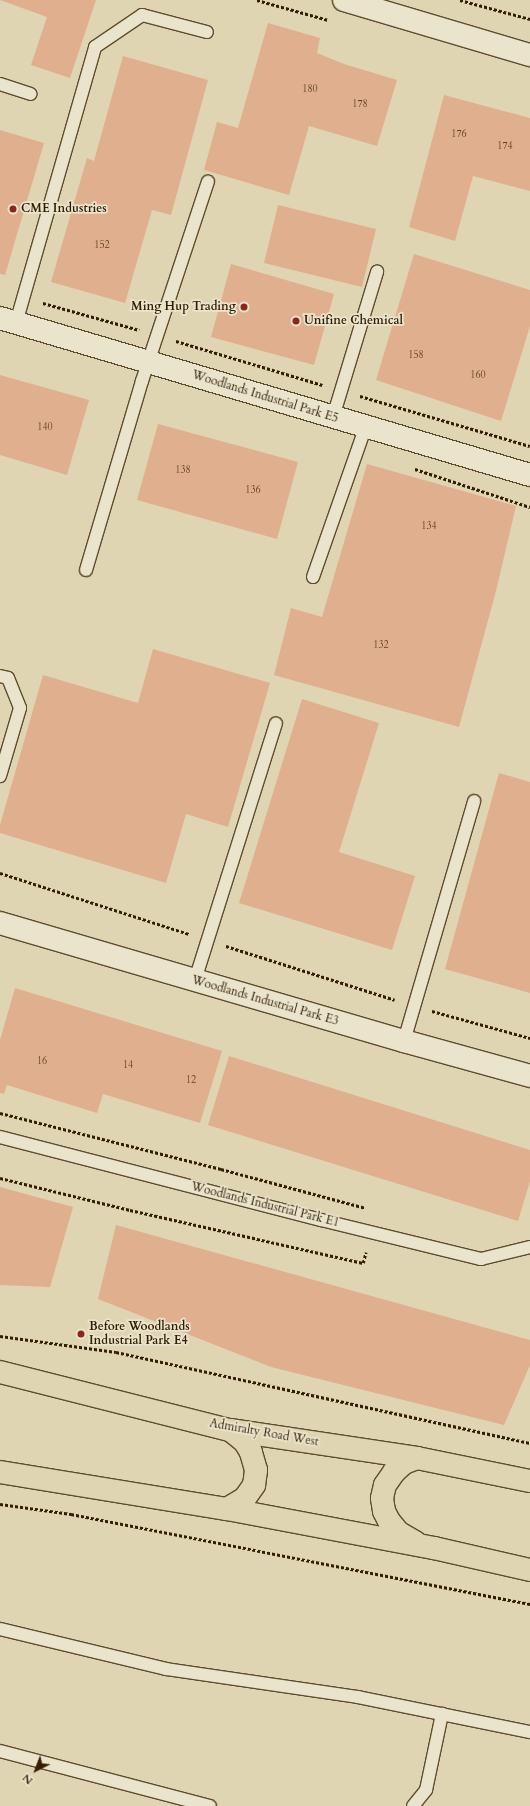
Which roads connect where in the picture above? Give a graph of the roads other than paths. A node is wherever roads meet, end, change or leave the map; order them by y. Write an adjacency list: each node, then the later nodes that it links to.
1 (344, 0): 3 (street)
2 (207, 32): 8 (lane)
3 (530, 55)
4 (0, 84): 5 (lane)
5 (30, 94)
6 (208, 182): 9 (lane)
7 (377, 272): 10 (lane)
8 (8, 321): 9 (street, Woodlands Industrial Park E5)
9 (149, 361): 10 (street, Woodlands Industrial Park E5); 13 (lane)
10 (333, 417): 11 (street, Woodlands Industrial Park E5)
11 (366, 426): 12 (street, Woodlands Industrial Park E5); 14 (lane)
12 (530, 475)
13 (86, 570)
14 (313, 577)
15 (0, 676): 17 (lane)
16 (276, 723): 20 (lane)
17 (0, 776)
18 (474, 801): 21 (lane)
19 (0, 923): 20 (street, Woodlands Industrial Park E3)
20 (194, 980): 21 (street, Woodlands Industrial Park E3)
21 (404, 1042): 22 (street, Woodlands Industrial Park E3)
22 (530, 1076)
23 (0, 1137): 24 (lane, Woodlands Industrial Park E1)
24 (530, 1247)
25 (0, 1372): 26 (main road, Admiralty Road West)
26 (230, 1430): 27 (main road, Admiralty Road West); 30 (main road)
27 (417, 1458): 29 (main road, Admiralty Road West); 31 (main road)
28 (0, 1472): 30 (main road)
29 (530, 1481)
30 (227, 1509): 31 (main road)
31 (421, 1545): 32 (main road)
32 (530, 1570)
33 (0, 1629): 34 (lane)
34 (442, 1714): 35 (lane); 38 (lane)
35 (530, 1732)
36 (0, 1751): 37 (lane)
37 (210, 1806)
38 (414, 1806)

